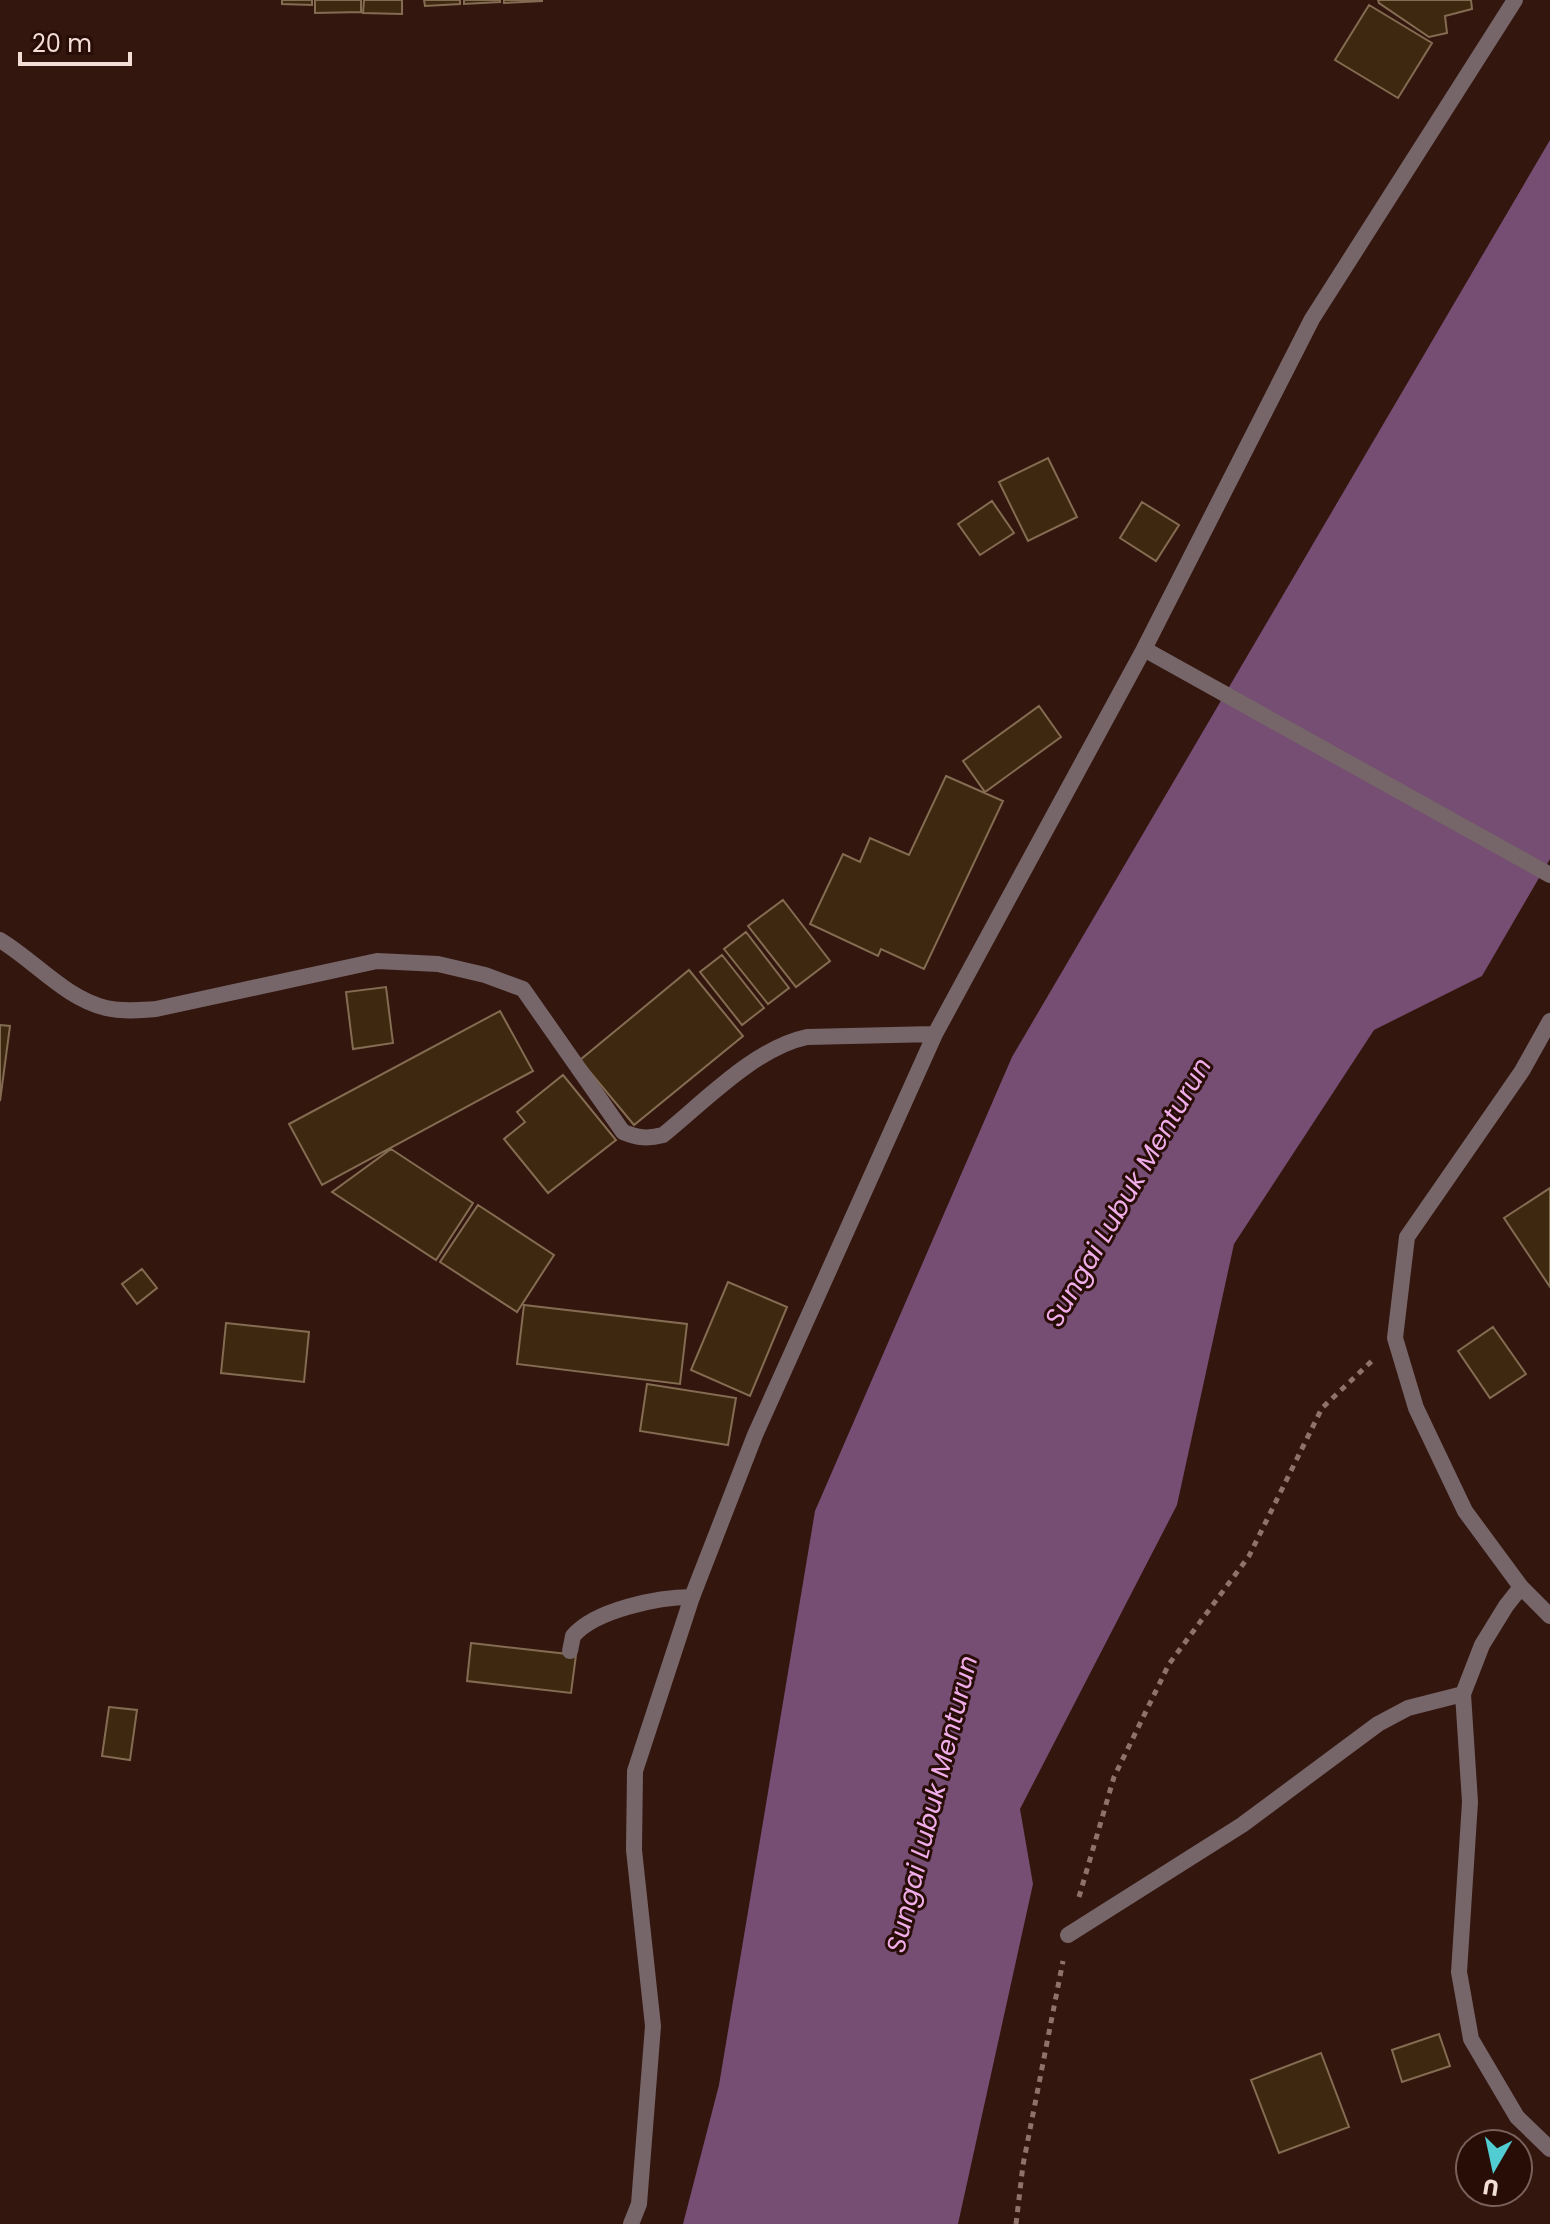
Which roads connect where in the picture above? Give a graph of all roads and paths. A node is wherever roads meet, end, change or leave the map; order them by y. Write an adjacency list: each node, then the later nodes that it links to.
1 (1515, 0): 2 (street)
2 (1144, 649): 3 (street); 6 (street)
3 (1550, 875)
4 (0, 940): 6 (street)
5 (1550, 1021): 7 (street)
6 (935, 1034): 9 (street)
7 (1395, 1338): 8 (street); 13 (path)
8 (1521, 1587): 10 (street); 12 (street)
9 (692, 1597): 11 (street); 15 (street)
10 (1550, 1616)
11 (570, 1651)
12 (1463, 1694): 13 (street); 14 (street)
13 (1068, 1935): 16 (path)
14 (1550, 2149)
15 (631, 2224)
16 (1016, 2224)

